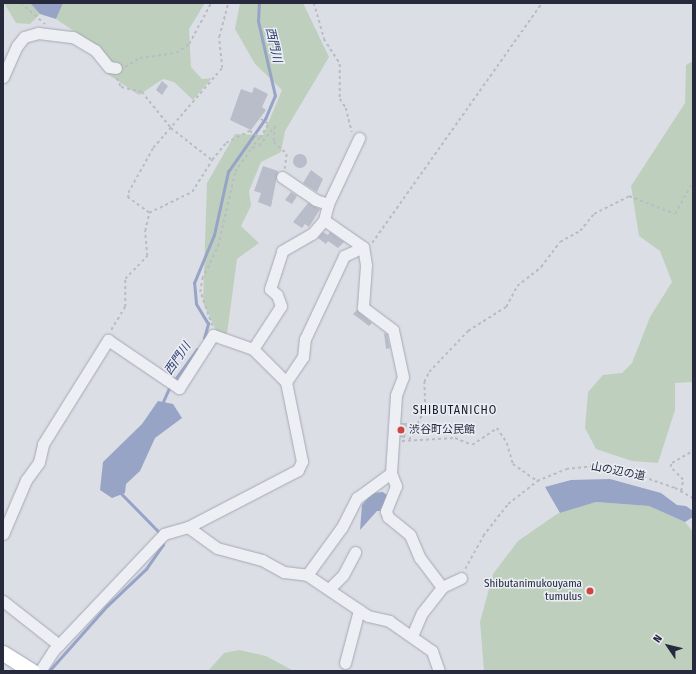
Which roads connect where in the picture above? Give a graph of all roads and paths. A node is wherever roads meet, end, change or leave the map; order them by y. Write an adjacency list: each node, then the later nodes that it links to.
1 (21, 3): 6 (path)
2 (211, 3): 7 (path)
3 (228, 3): 10 (path)
4 (314, 3): 12 (path)
5 (542, 3): 20 (path)
6 (59, 35): 7 (street); 8 (street)
7 (116, 68): 10 (path)
8 (3, 77)
9 (260, 119): 11 (path)
10 (172, 128): 14 (path); 18 (path)
11 (259, 137): 13 (path); 14 (path)
12 (359, 138): 17 (street)
13 (252, 148): 15 (path); 21 (path)
14 (212, 160): 18 (path)
15 (282, 177): 17 (street)
16 (693, 182): 27 (path)
17 (328, 204): 19 (street)
18 (149, 213): 22 (path)
19 (324, 220): 20 (street); 23 (street)
20 (363, 247): 24 (street); 26 (street)
21 (213, 335): 22 (street); 23 (street)
22 (108, 340): 31 (street)
23 (253, 349): 24 (street)
24 (286, 382): 30 (street)
25 (693, 451): 28 (path)
26 (391, 473): 33 (street); 35 (street)
27 (537, 481): 28 (path, 山の辺の道); 34 (path, 山の辺の道)
28 (681, 490): 29 (path, 山の辺の道)
29 (693, 498)
30 (188, 526): 33 (street); 40 (street)
31 (3, 534)
32 (356, 552): 36 (street)
33 (307, 575): 36 (street)
34 (461, 578): 35 (street)
35 (442, 586): 39 (street)
36 (329, 589): 38 (street)
37 (3, 601): 40 (street)
38 (359, 610): 39 (street); 42 (street)
39 (412, 636): 45 (street)
40 (59, 645): 44 (street)
41 (3, 653): 43 (highway)
42 (345, 663)
43 (32, 671)
44 (40, 671)
45 (439, 671)

